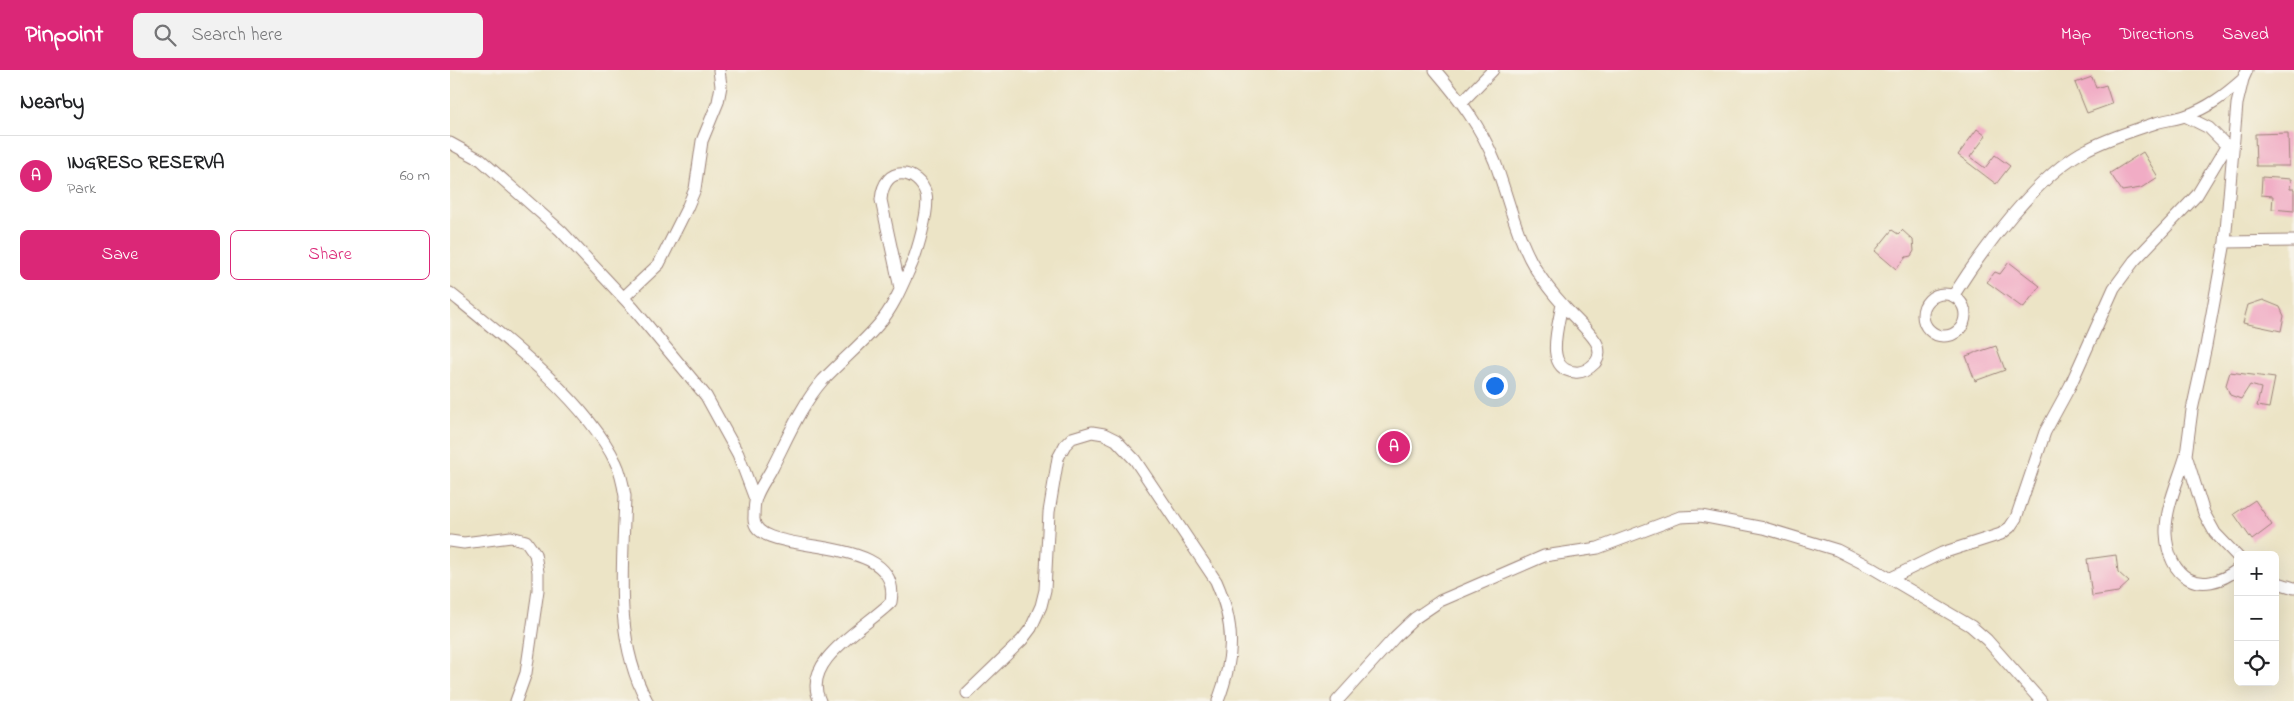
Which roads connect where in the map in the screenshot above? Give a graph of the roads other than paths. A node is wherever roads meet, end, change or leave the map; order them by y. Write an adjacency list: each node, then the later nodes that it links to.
1 (719, 70): 14 (street)
2 (1435, 70): 5 (street)
3 (1492, 70): 5 (street)
4 (2245, 75): 6 (street); 8 (street)
5 (1462, 102): 15 (street)
6 (2185, 116): 8 (street); 13 (street)
7 (450, 143): 14 (street)
8 (2230, 150): 10 (street); 21 (street)
9 (2294, 241): 10 (street)
10 (2224, 242): 16 (street)
11 (900, 288): 11 (street); 17 (street)
12 (450, 293): 26 (street)
13 (1953, 296)
14 (624, 298): 17 (street)
15 (1562, 304): 15 (street)
16 (2186, 455): 19 (street); 20 (street)
17 (755, 499): 27 (street)
18 (450, 540): 25 (street)
19 (2234, 553)
20 (2234, 572)
21 (1891, 578): 29 (street); 30 (street)
22 (2279, 583): 23 (street)
23 (2294, 588)
24 (967, 693): 28 (street)
25 (516, 701)
26 (647, 701)
27 (820, 701)
28 (1218, 701)
29 (1337, 701)
30 (2041, 701)

